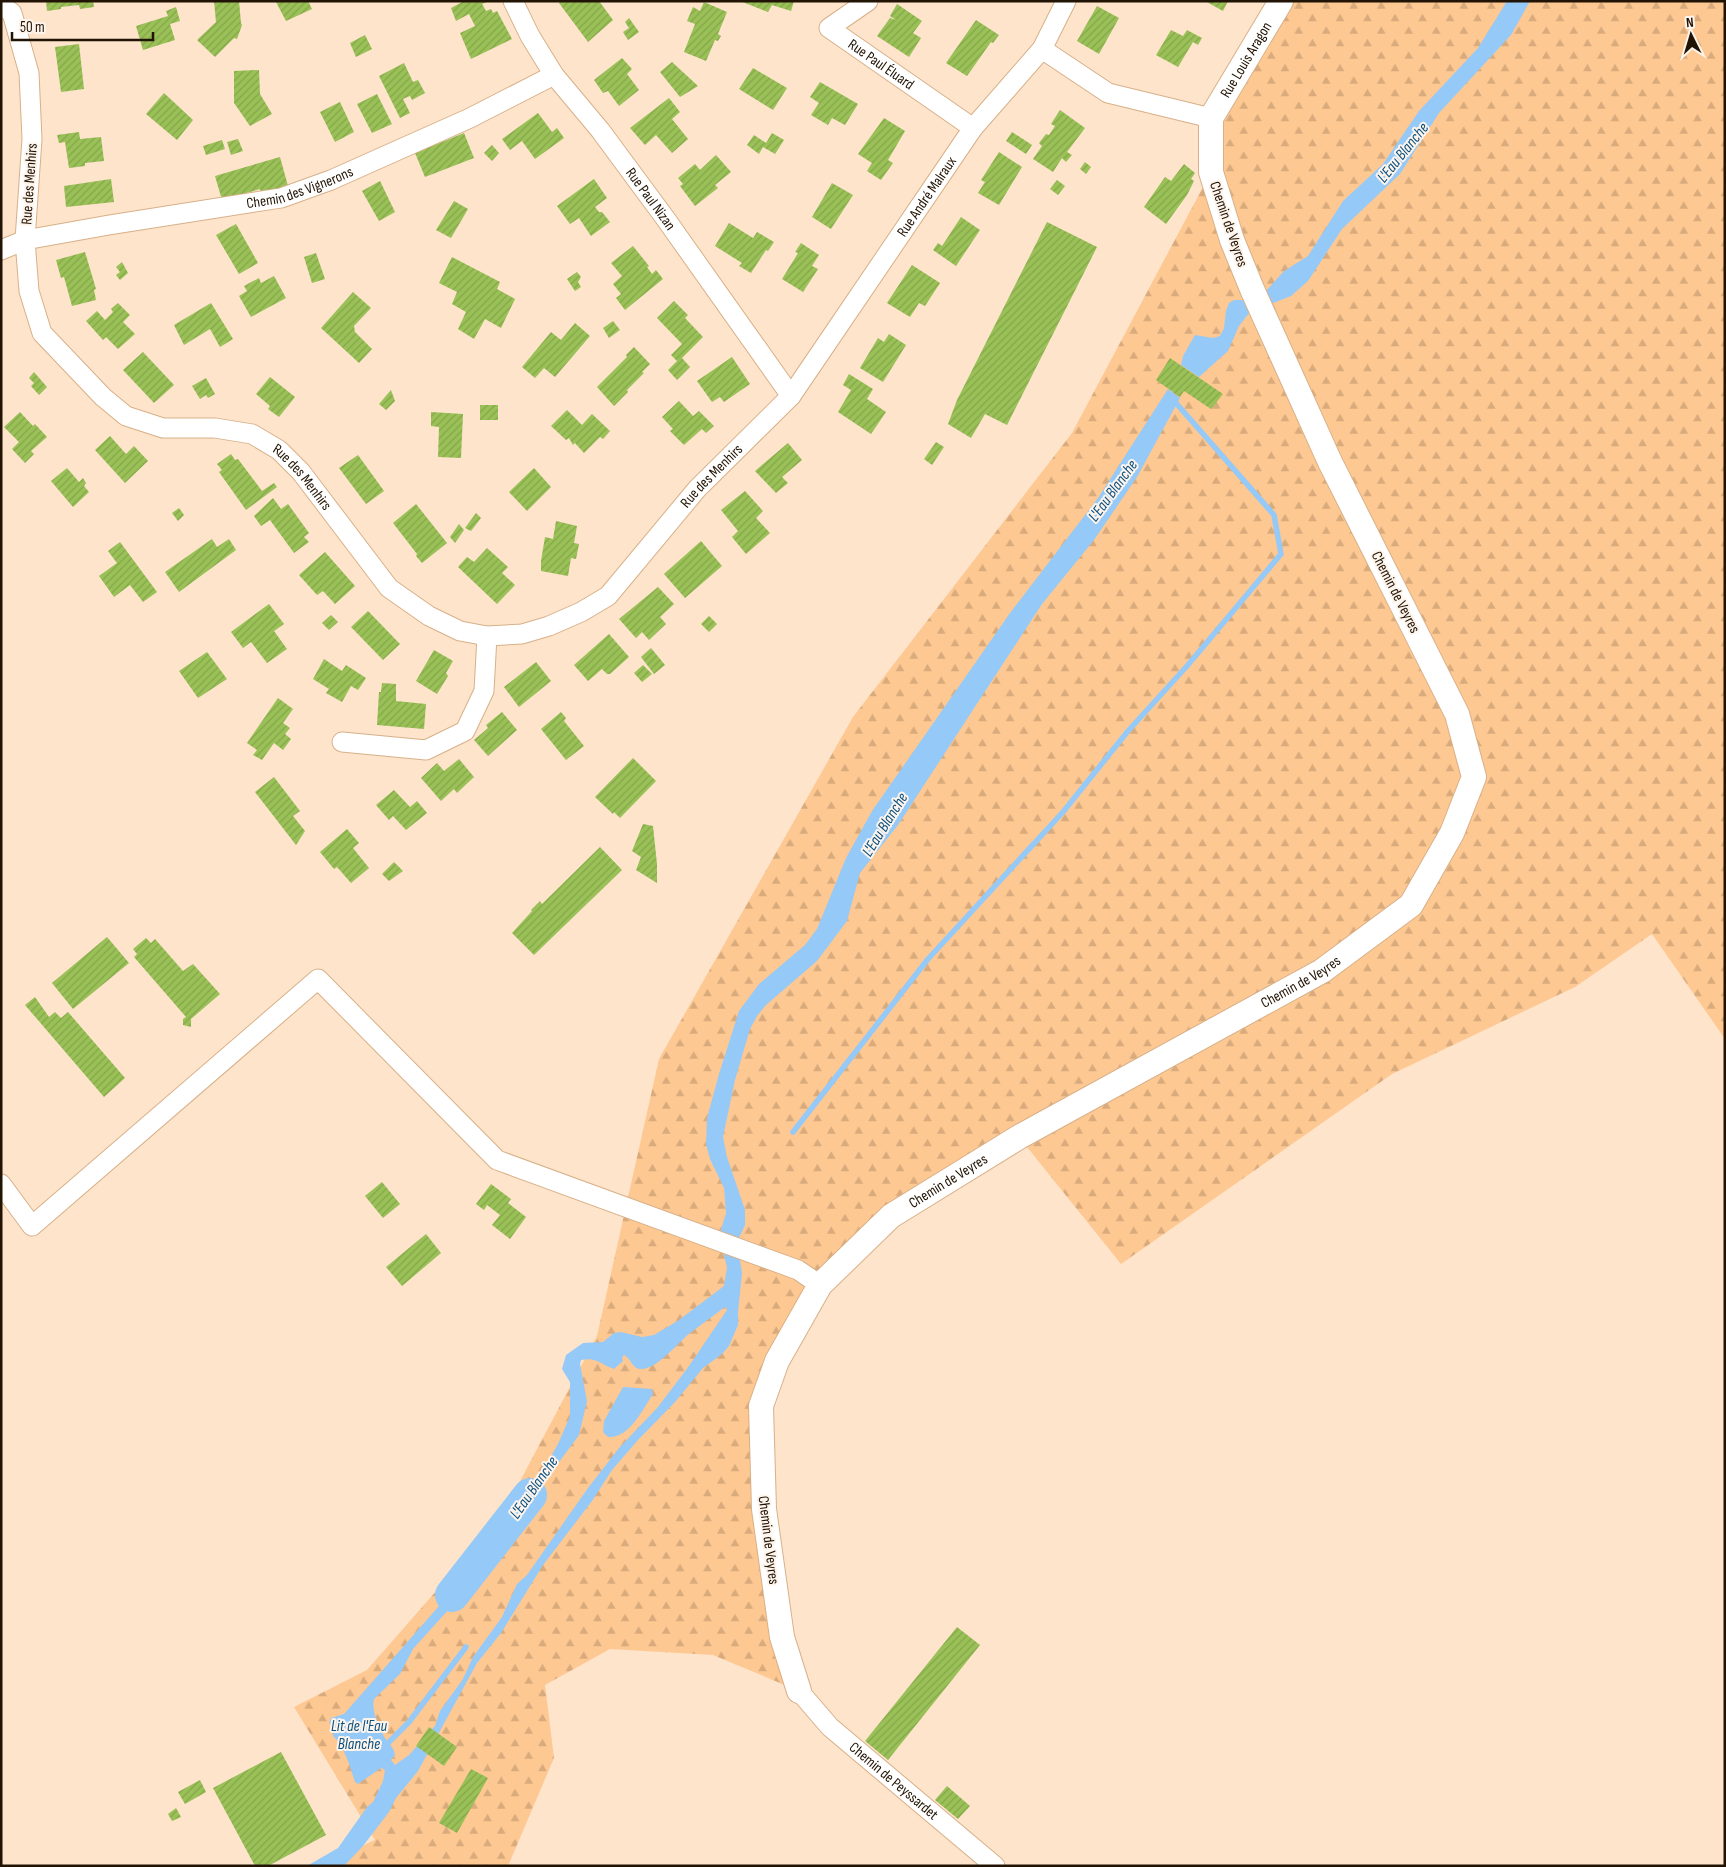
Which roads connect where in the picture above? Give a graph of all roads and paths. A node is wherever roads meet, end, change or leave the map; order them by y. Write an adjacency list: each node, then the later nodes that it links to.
1 (513, 1): 7 (street, Rue Paul Nizan)
2 (868, 1): 9 (street, Rue Paul Éluard)
3 (1066, 1): 6 (street, Rue André Malraux)
4 (1280, 1): 8 (street, Rue Louis Aragon)
5 (1, 5): 10 (street, Rue des Menhirs)
6 (1042, 49): 8 (street); 9 (street, Rue André Malraux)
7 (554, 74): 10 (street, Chemin des Vignerons); 12 (street, Rue Paul Nizan)
8 (1211, 118): 16 (street, Chemin de Veyres)
9 (972, 128): 12 (street, Rue André Malraux)
10 (25, 240): 11 (street, Chemin des Vignerons); 13 (street, Rue des Menhirs)
11 (1, 250)
12 (791, 396): 13 (street, Rue des Menhirs)
13 (487, 636): 14 (street)
14 (342, 742)
15 (1, 1184): 16 (street)
16 (820, 1285): 17 (street, Chemin de Veyres)
17 (799, 1690): 18 (street, Chemin de Peyssardet)
18 (995, 1866)

